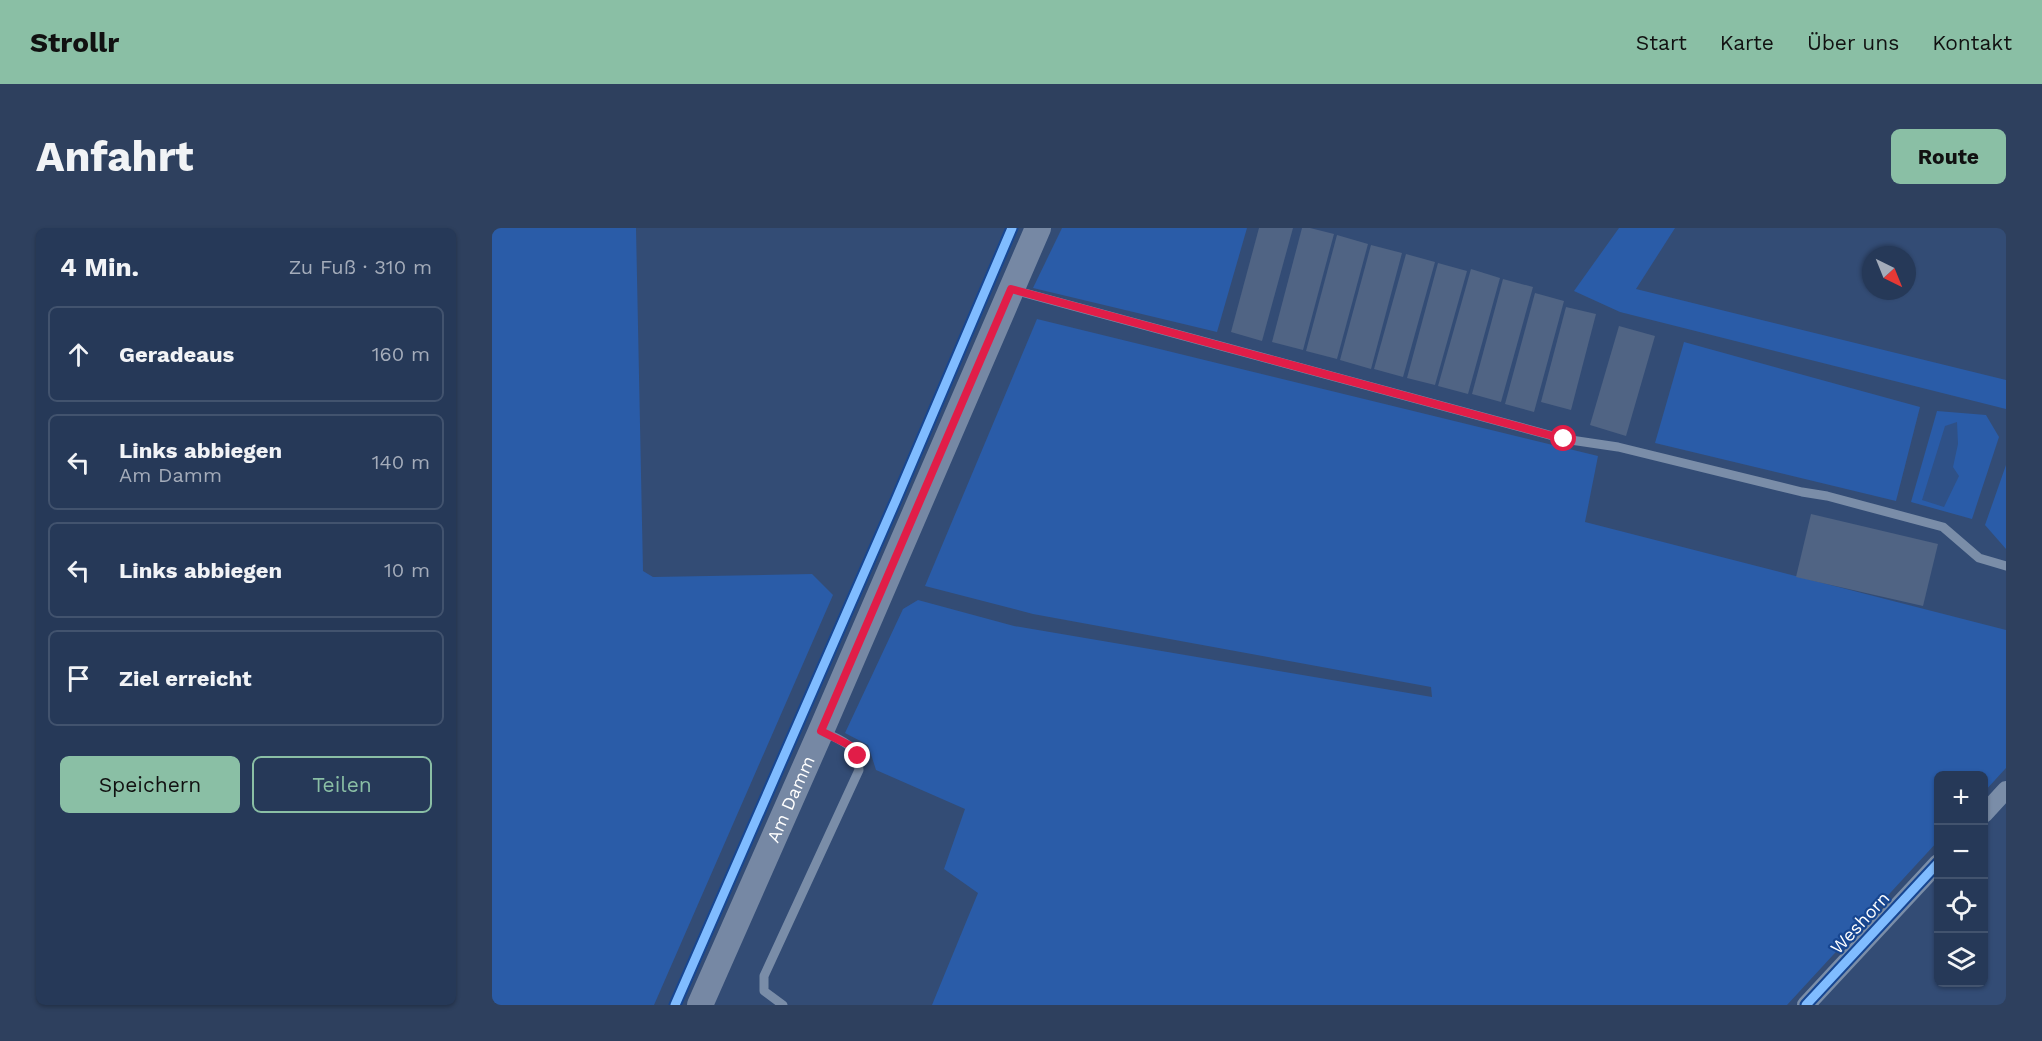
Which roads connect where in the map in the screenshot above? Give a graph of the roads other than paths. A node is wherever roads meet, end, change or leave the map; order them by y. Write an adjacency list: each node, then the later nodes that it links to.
1 (1038, 228): 2 (main road, Am Damm)
2 (1011, 289): 3 (lane); 4 (main road, Am Damm)
3 (2006, 566)
4 (821, 731): 8 (main road, Am Damm); 9 (lane)
5 (2006, 790): 6 (street)
6 (1988, 809)
7 (1934, 867): 10 (street, Weshorn)
8 (700, 1005)
9 (783, 1005)
10 (1806, 1005)

